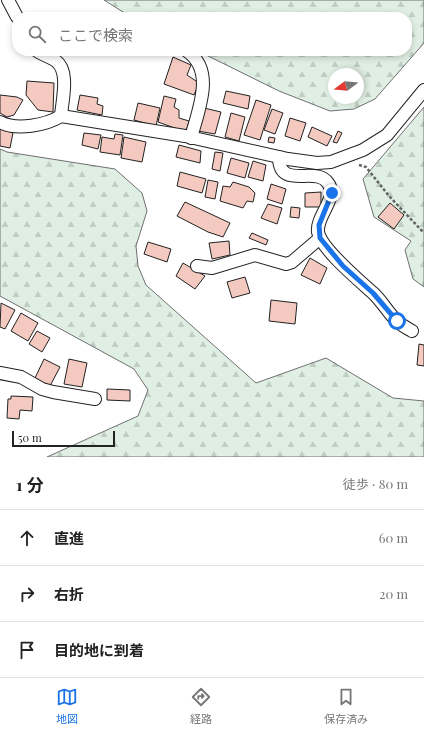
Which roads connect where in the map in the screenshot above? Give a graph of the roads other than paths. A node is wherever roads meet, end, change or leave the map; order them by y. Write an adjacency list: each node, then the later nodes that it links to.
1 (8, 0): 2 (street)
2 (14, 12)
3 (46, 56): 6 (street)
4 (194, 56): 8 (street)
5 (424, 90): 9 (street)
6 (61, 116): 7 (street); 8 (street)
7 (0, 122)
8 (191, 138): 9 (street)
9 (279, 157): 10 (street)
10 (320, 238): 11 (street); 12 (street)
11 (197, 266)
12 (412, 331)
13 (0, 374): 14 (street)
14 (95, 399)

